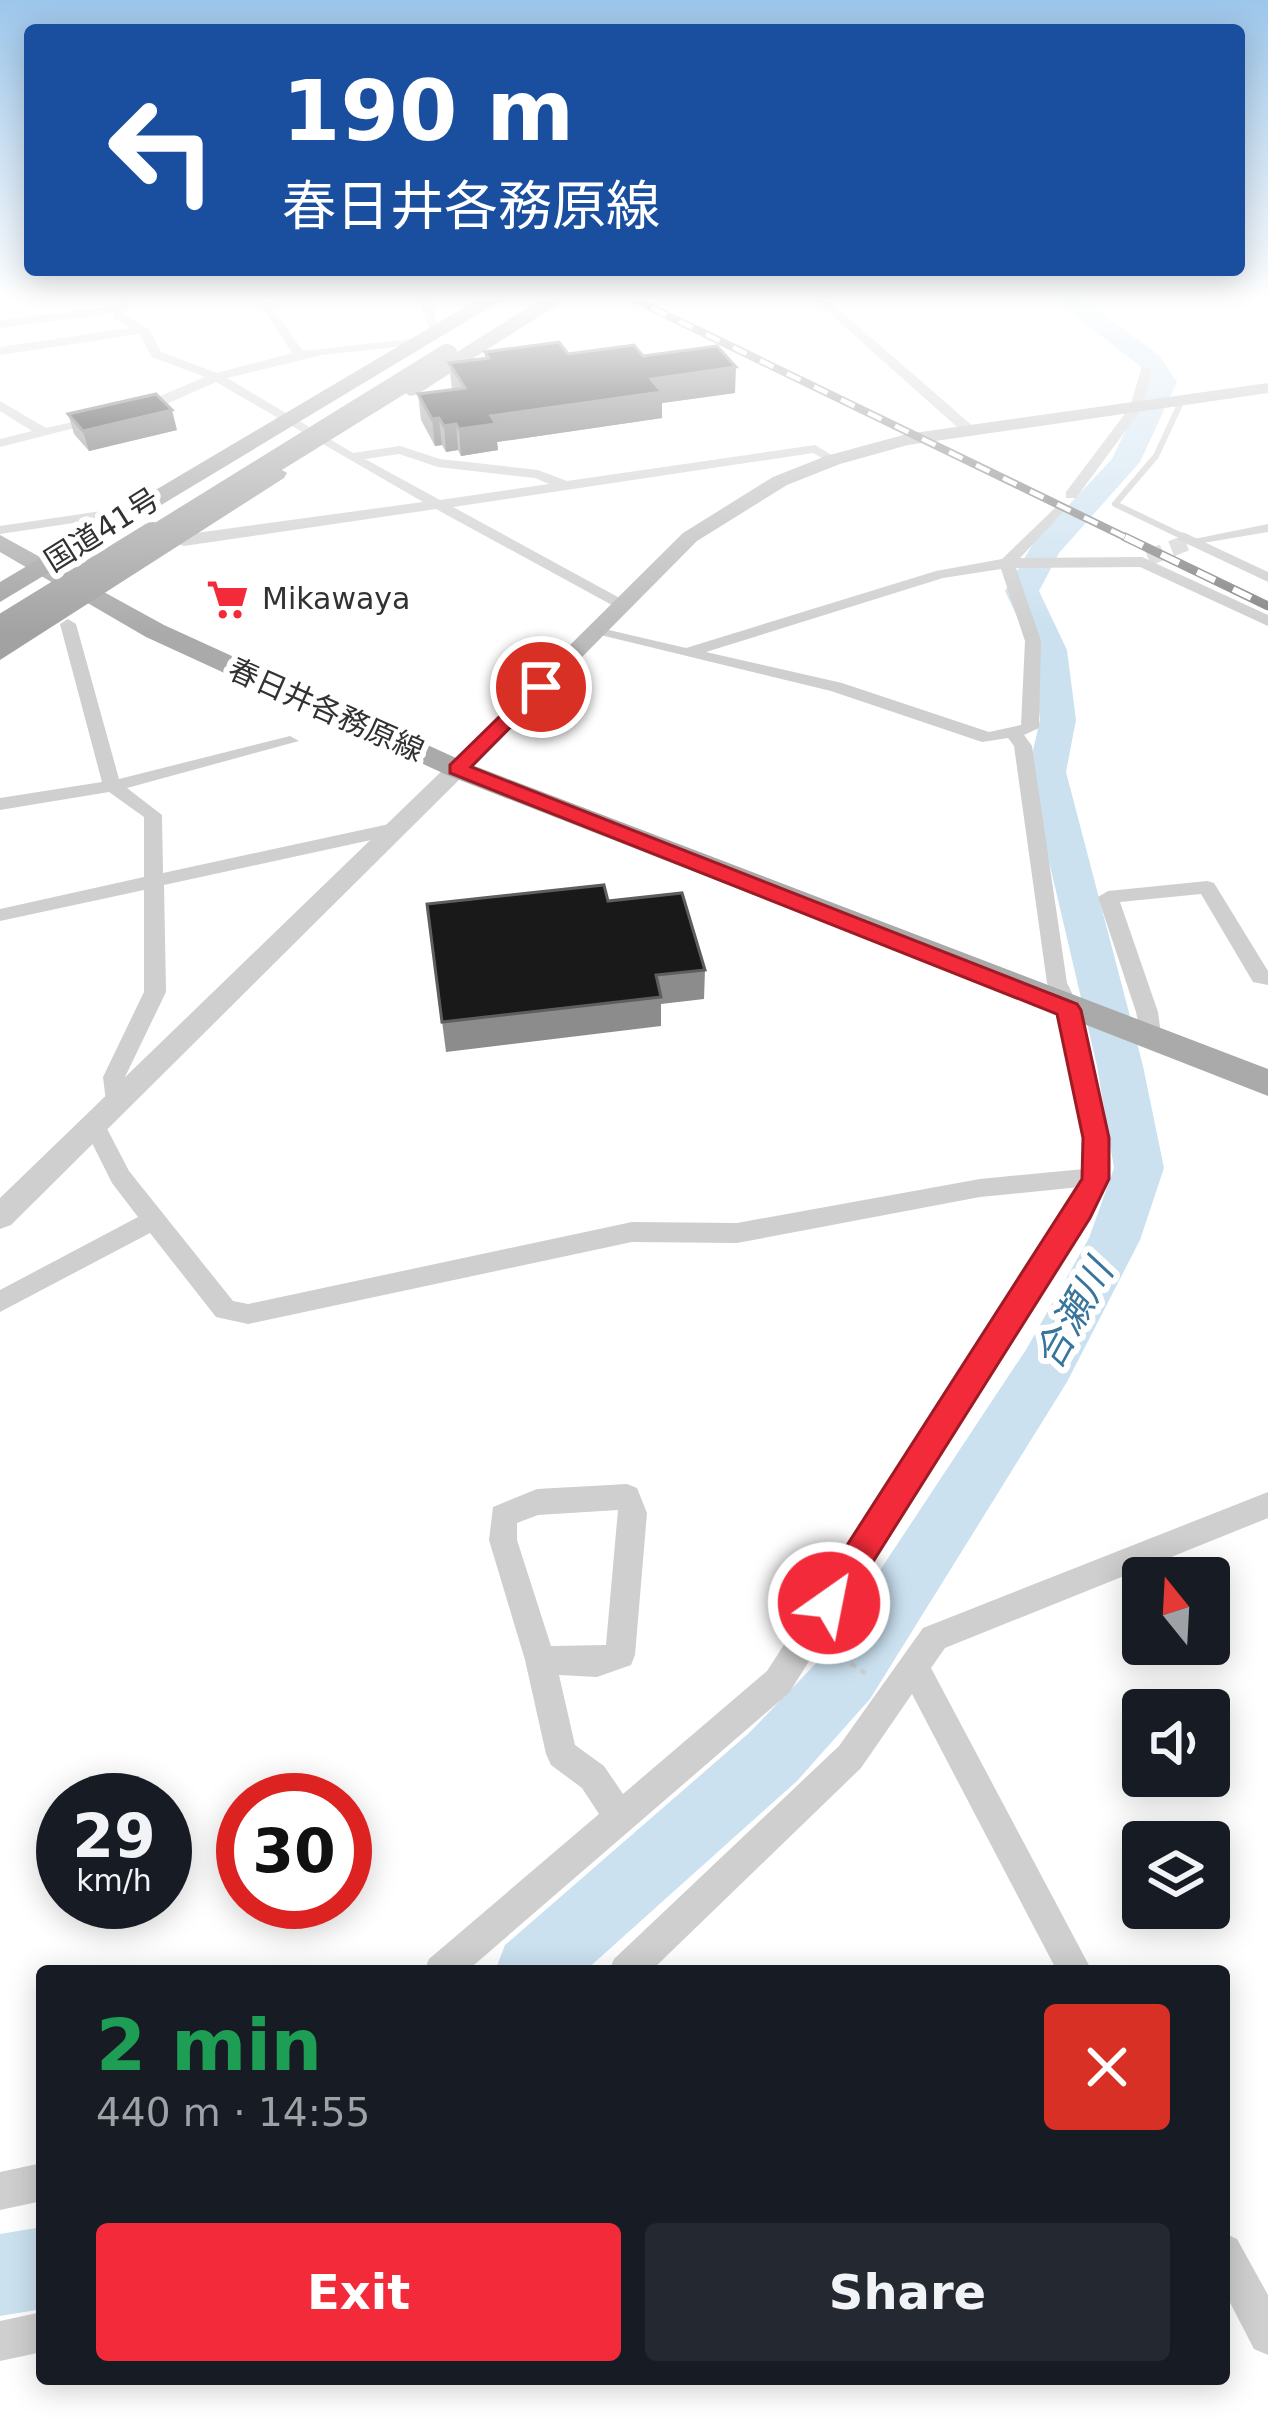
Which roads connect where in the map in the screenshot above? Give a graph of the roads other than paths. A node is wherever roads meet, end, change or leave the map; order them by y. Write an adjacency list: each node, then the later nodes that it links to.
1 (5, 408): 14 (street)
2 (148, 408): 14 (street)
3 (271, 408): 12 (street)
4 (314, 408): 12 (highway)
5 (333, 408): 33 (highway, 国道41号)
6 (338, 408): 36 (highway, 国道41号, bridge)
7 (379, 408): 15 (highway)
8 (945, 408): 13 (street)
9 (1129, 408): 13 (main road)
10 (1135, 408): 27 (street)
11 (1180, 408): 25 (lane)
12 (291, 420): 15 (street); 21 (highway)
13 (970, 430): 18 (main road)
14 (44, 434): 16 (street)
15 (324, 442): 17 (street); 24 (highway)
16 (0, 443)
17 (351, 457): 19 (street); 20 (street)
18 (833, 460): 19 (street); 32 (main road)
19 (566, 486): 20 (street)
20 (438, 506): 24 (street); 32 (street)
21 (142, 509): 23 (street); 28 (highway)
22 (1268, 528): 25 (street)
23 (0, 530)
24 (172, 540): 31 (highway)
25 (1191, 541): 29 (lane)
26 (0, 542): 28 (main road, 春日井各務原線)
27 (1007, 563): 34 (street); 39 (street); 40 (street)
28 (43, 567): 30 (highway); 31 (main road, 春日井各務原線)
29 (1268, 577)
30 (0, 594)
31 (92, 595): 38 (highway); 42 (main road, 春日井各務原線)
32 (621, 605): 37 (main road)
33 (0, 615)
34 (1268, 621)
35 (68, 624): 43 (street)
36 (0, 631)
37 (596, 632): 39 (street); 42 (main road)
38 (0, 651)
39 (681, 654): 40 (street)
40 (1014, 734): 49 (street)
41 (290, 741): 43 (street)
42 (458, 769): 45 (street); 49 (main road, 春日井各務原線)
43 (112, 786): 44 (street); 46 (street)
44 (0, 804)
45 (394, 829): 46 (street); 52 (street)
46 (152, 880): 47 (street); 52 (street)
47 (0, 915)
48 (1268, 978): 50 (street)
49 (1069, 1008): 50 (main road, 春日井各務原線); 54 (street)
50 (1151, 1041): 51 (main road, 春日井各務原線)
51 (1268, 1083)
52 (117, 1102): 53 (street)
53 (94, 1125): 55 (street); 56 (street)
54 (1096, 1179): 56 (street); 61 (street)
55 (0, 1217)
56 (153, 1220): 57 (street)
57 (0, 1302)
58 (1268, 1505): 60 (street)
59 (540, 1660): 59 (street); 61 (street)
60 (906, 1682): 63 (street); 64 (street)
61 (620, 1817): 62 (street)
62 (449, 1965)
63 (632, 1965)
64 (1072, 1965)
65 (36, 2183): 66 (street)
66 (0, 2191)
67 (1230, 2263): 69 (street)
68 (36, 2333): 70 (street)
69 (1268, 2335)
70 (0, 2341)

